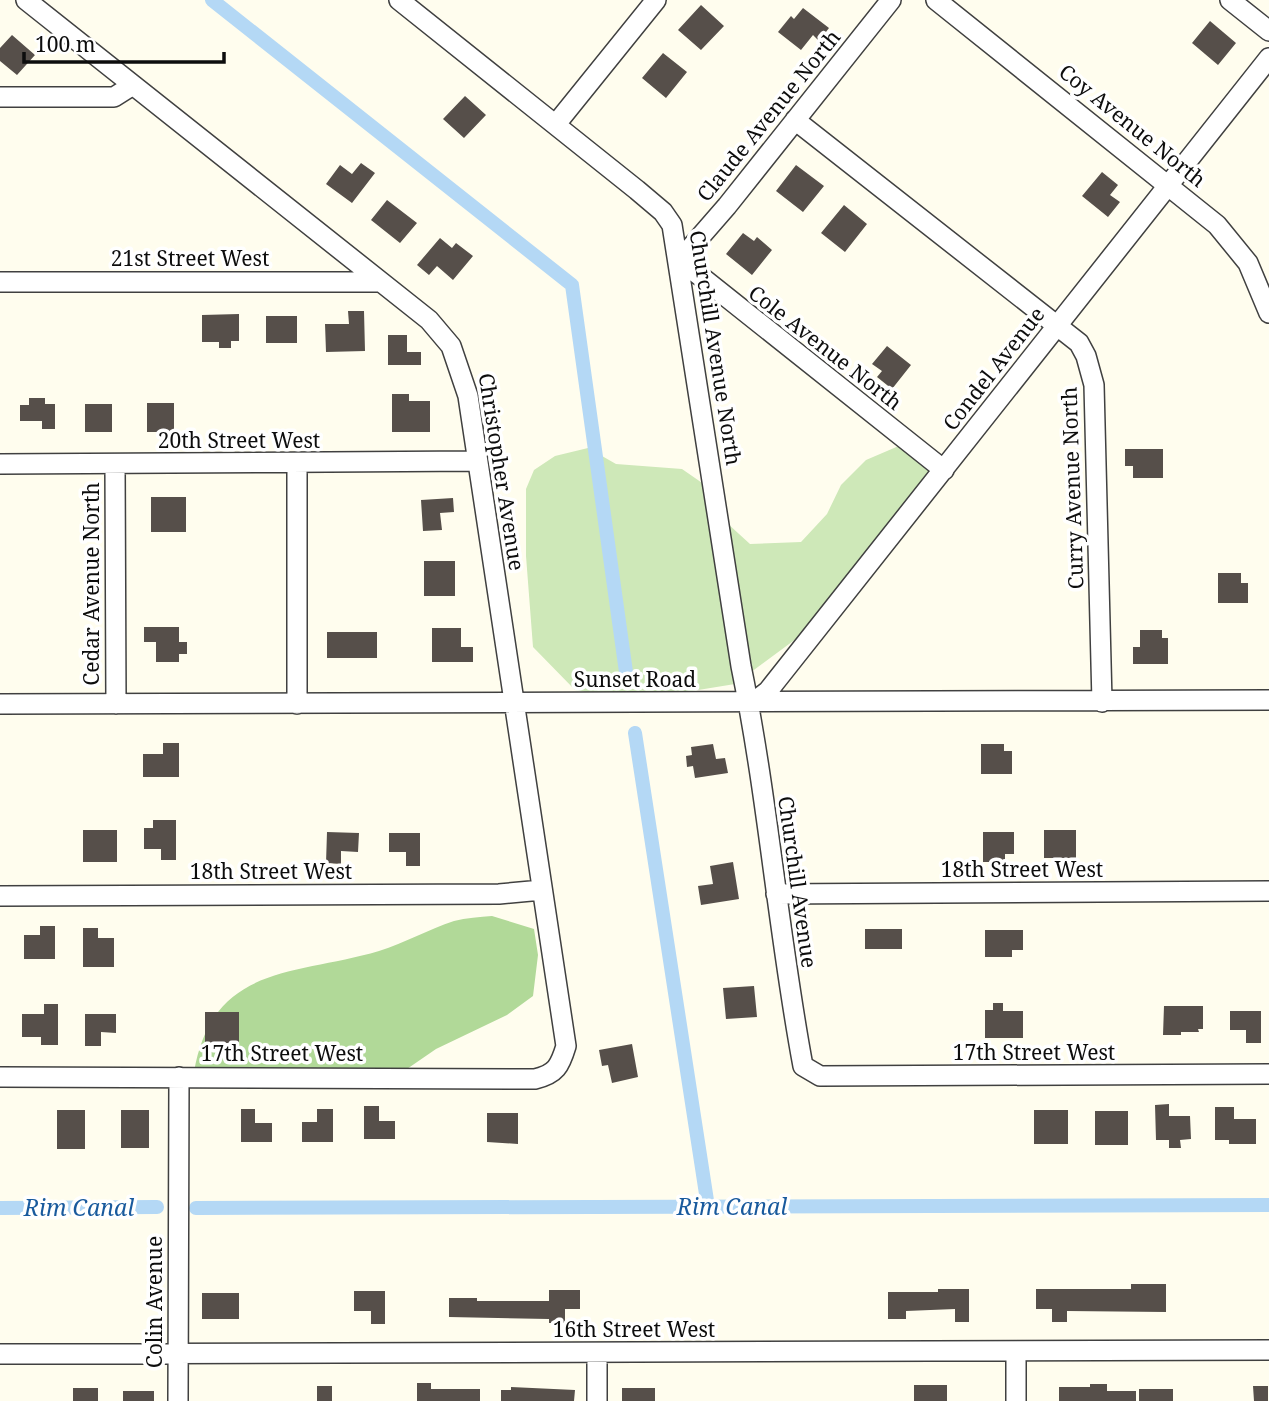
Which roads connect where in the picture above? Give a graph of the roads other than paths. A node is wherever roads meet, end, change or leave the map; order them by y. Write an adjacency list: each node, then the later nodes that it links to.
1 (26, 0): 9 (street, Christopher Avenue)
2 (656, 0): 12 (street)
3 (891, 0): 11 (street, Claude Avenue North)
4 (936, 0): 13 (street, Coy Avenue North)
5 (1230, 0): 7 (street)
6 (413, 4): 12 (street, Churchill Avenue North)
7 (1269, 30)
8 (1269, 58): 13 (street, Condel Avenue)
9 (133, 85): 10 (street); 16 (street, Christopher Avenue)
10 (0, 97)
11 (795, 120): 14 (street, Claude Avenue North); 18 (street, Curry Avenue North)
12 (556, 124): 14 (street, Churchill Avenue North)
13 (1170, 187): 17 (street, Coy Avenue North); 18 (street, Condel Avenue)
14 (680, 260): 23 (street, Cole Avenue North); 29 (street, Churchill Avenue North)
15 (0, 282): 16 (street, 21st Street West)
16 (381, 282): 19 (street, Christopher Avenue)
17 (1269, 313)
18 (1057, 327): 23 (street, Condel Avenue); 25 (street, Curry Avenue North)
19 (477, 461): 20 (street, 20th Street West); 26 (street, Christopher Avenue)
20 (297, 463): 22 (street, 20th Street West); 28 (street)
21 (0, 464): 22 (street, 20th Street West)
22 (115, 464): 30 (street, Cedar Avenue North)
23 (944, 470): 29 (street, Condel Avenue)
24 (1269, 700): 25 (street, Sunset Road)
25 (1102, 702): 29 (street, Sunset Road)
26 (514, 703): 28 (street, Sunset Road); 29 (street, Sunset Road); 31 (street, Christopher Avenue)
27 (0, 704): 30 (street, Sunset Road)
28 (297, 704): 30 (street, Sunset Road)
29 (751, 704): 33 (street, Churchill Avenue)
30 (116, 705)
31 (542, 890): 34 (street, 18th Street West); 35 (street, Christopher Avenue)
32 (1269, 891): 33 (street, 18th Street West)
33 (776, 894): 36 (street, Churchill Avenue)
34 (0, 896)
35 (560, 1066): 39 (street, 17th Street West)
36 (803, 1066): 37 (street, 17th Street West)
37 (1269, 1074)
38 (0, 1077): 39 (street, 17th Street West)
39 (179, 1077): 44 (street, Colin Avenue)
40 (1269, 1350): 41 (street, 16th Street West)
41 (1016, 1351): 42 (street, 16th Street West); 47 (street)
42 (597, 1353): 44 (street, 16th Street West); 46 (street)
43 (0, 1354): 44 (street, 16th Street West)
44 (178, 1354): 45 (street, Colin Avenue)
45 (178, 1401)
46 (597, 1401)
47 (1016, 1401)

